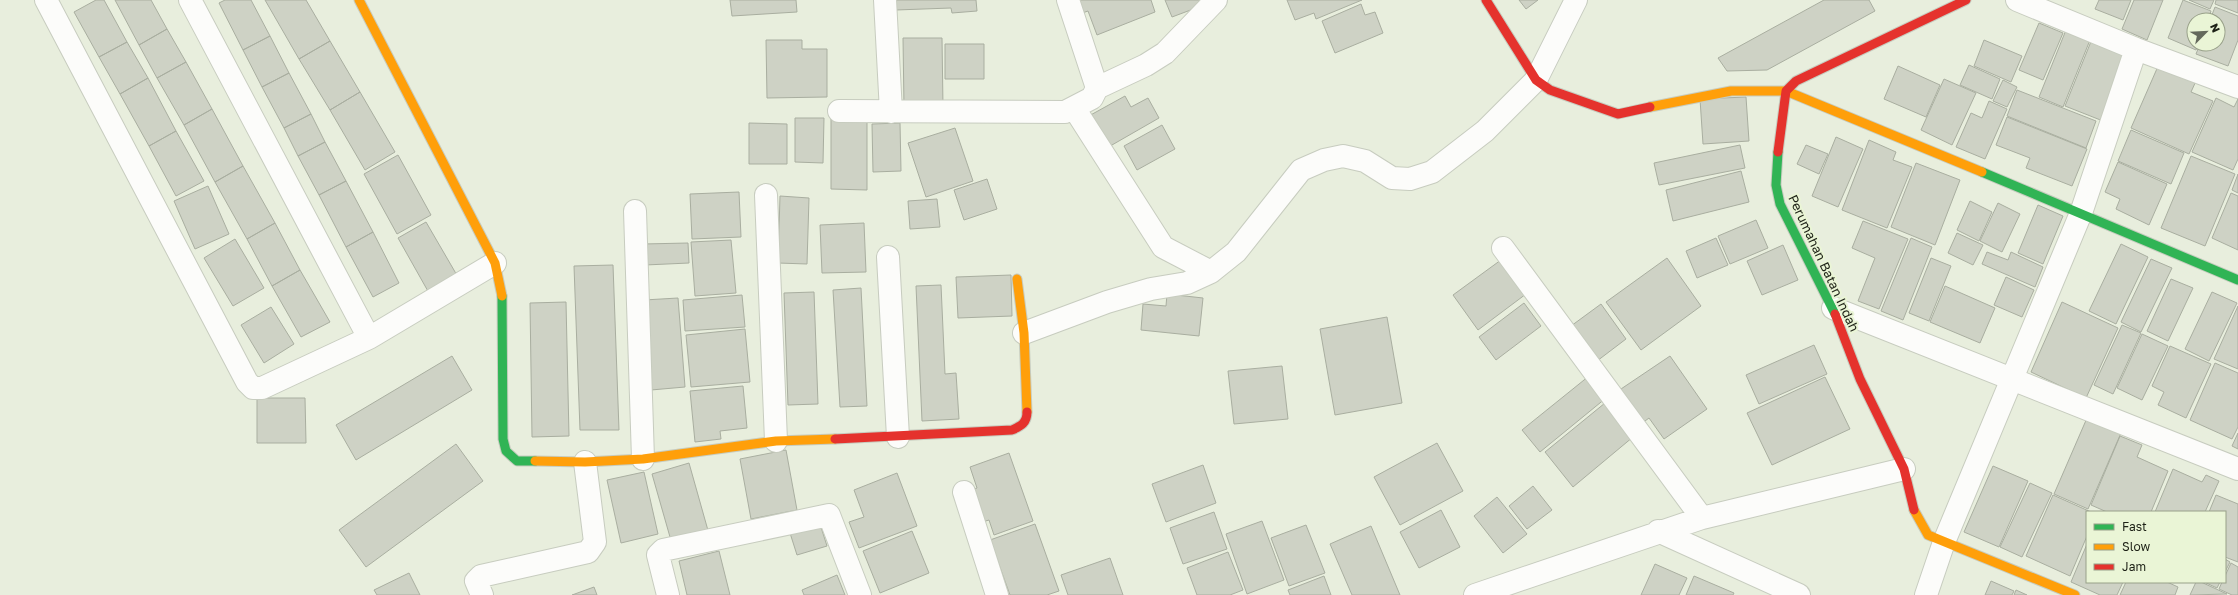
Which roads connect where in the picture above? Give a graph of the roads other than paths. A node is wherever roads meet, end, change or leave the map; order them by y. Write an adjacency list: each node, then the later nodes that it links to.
1 (46, 0): 30 (street)
2 (190, 0): 30 (street)
3 (359, 0): 24 (street)
4 (885, 0): 18 (street)
5 (1068, 0): 14 (street)
6 (1216, 0): 14 (street)
7 (1486, 0): 12 (street)
8 (1576, 0): 12 (street)
9 (1966, 0): 15 (street)
10 (2017, 0): 11 (street)
11 (2136, 49): 13 (street); 21 (street)
12 (1543, 85): 15 (street); 25 (street)
13 (2238, 87)
14 (1097, 88): 16 (street)
15 (1786, 91): 21 (street); 28 (street, Perumahan Batan Indah)
16 (1074, 108): 18 (street); 25 (street)
17 (839, 111): 18 (street)
18 (891, 112)
19 (766, 195): 33 (street)
20 (635, 211): 34 (street)
21 (2081, 213): 27 (street); 31 (street)
22 (1503, 248): 39 (street)
23 (888, 257): 32 (street)
24 (495, 263): 30 (street); 35 (street)
25 (1211, 272): 29 (street)
26 (1017, 279): 29 (street)
27 (2238, 280)
28 (1833, 308): 31 (street); 36 (street, Perumahan Batan Indah)
29 (1024, 333): 32 (street)
30 (369, 338)
31 (2012, 379): 37 (street); 41 (street)
32 (898, 437): 33 (street)
33 (776, 441): 34 (street)
34 (642, 459): 35 (street)
35 (585, 462): 42 (street)
36 (1904, 469): 39 (street); 41 (street, Perumahan Batan Indah)
37 (2238, 469)
38 (964, 492): 45 (street)
39 (1702, 518): 40 (street)
40 (1658, 531): 46 (street); 47 (street)
41 (1936, 538): 48 (street); 49 (street)
42 (482, 595)
43 (668, 595): 44 (street)
44 (860, 595)
45 (998, 595)
46 (1475, 595)
47 (1799, 595)
48 (1926, 595)
49 (2075, 595)

